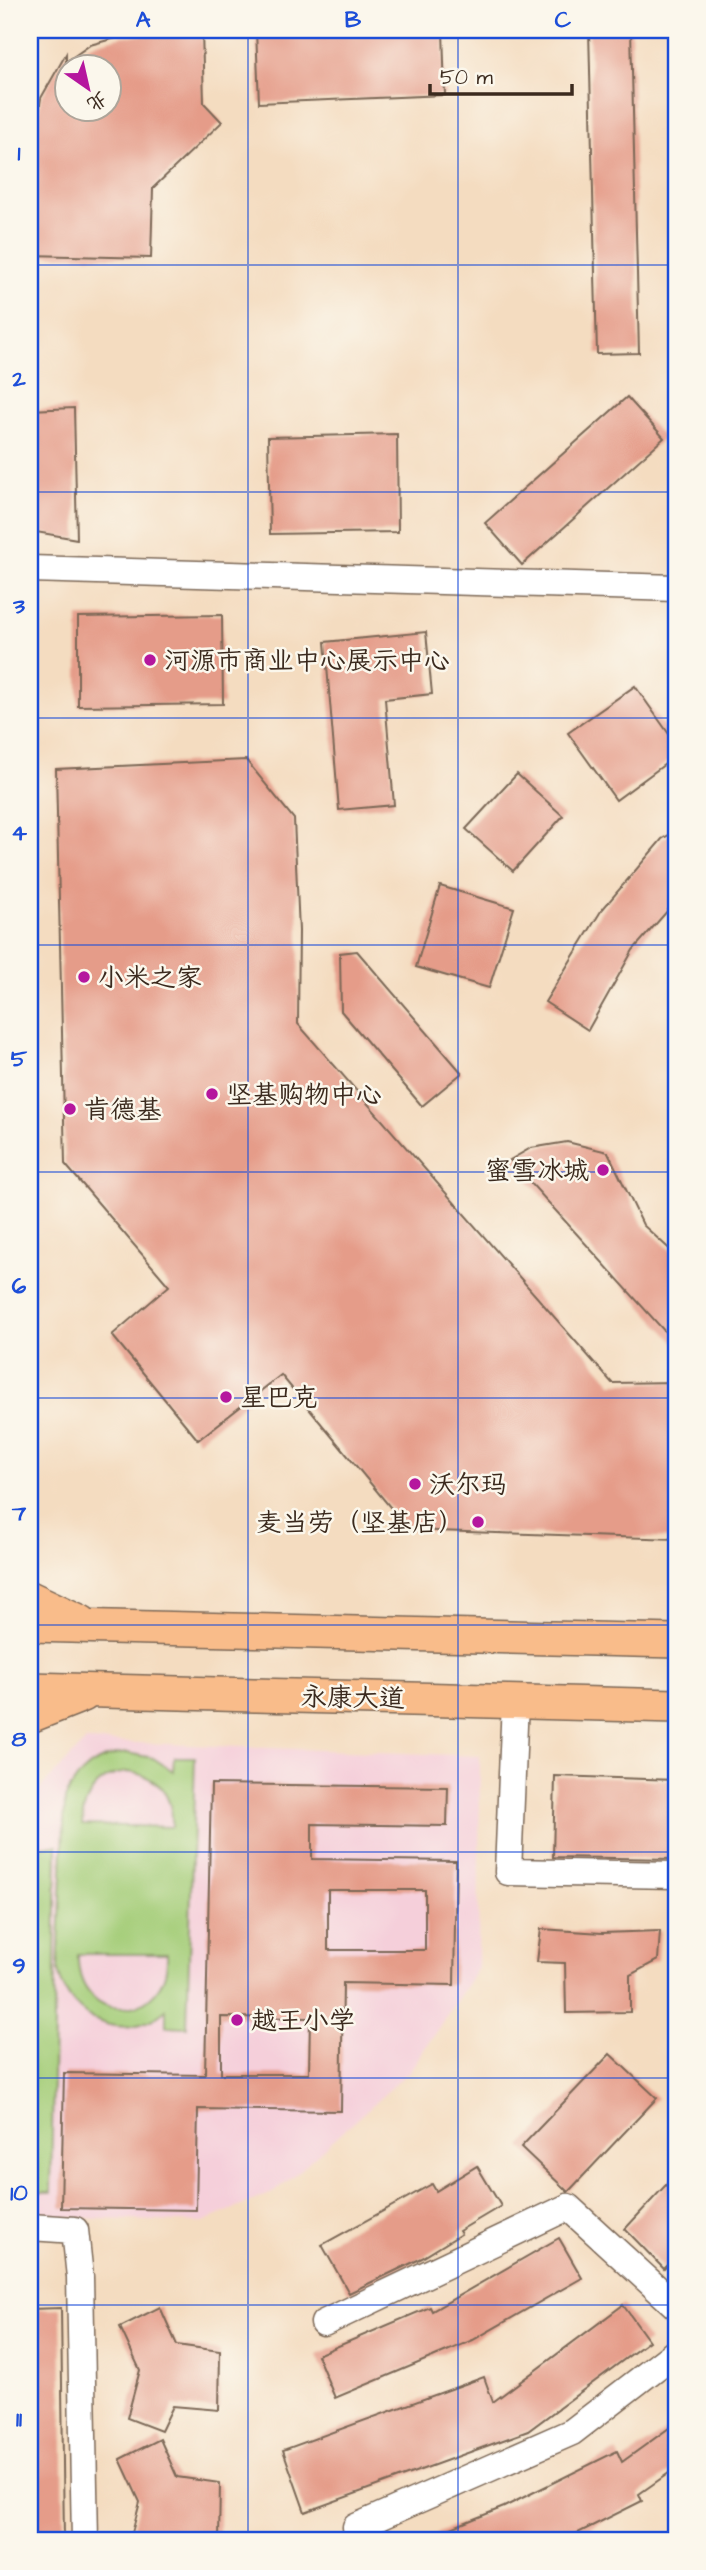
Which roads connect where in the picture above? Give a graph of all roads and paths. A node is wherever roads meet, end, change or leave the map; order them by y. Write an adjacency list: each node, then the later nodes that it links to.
1 (30, 569): 2 (street)
2 (676, 589)
3 (30, 1598): 5 (main road)
4 (30, 1625): 5 (main road)
5 (92, 1628): 6 (main road)
6 (676, 1641)
7 (30, 1689): 8 (main road, 永康大道)
8 (95, 1690): 9 (main road, 永康大道); 11 (main road)
9 (514, 1701): 10 (main road, 永康大道); 12 (street)
10 (676, 1706)
11 (30, 1716)
12 (676, 1875)
13 (30, 2227): 18 (street)
14 (676, 2306): 15 (street)
15 (324, 2323)
16 (676, 2353): 17 (street)
17 (356, 2527)
18 (85, 2540)

